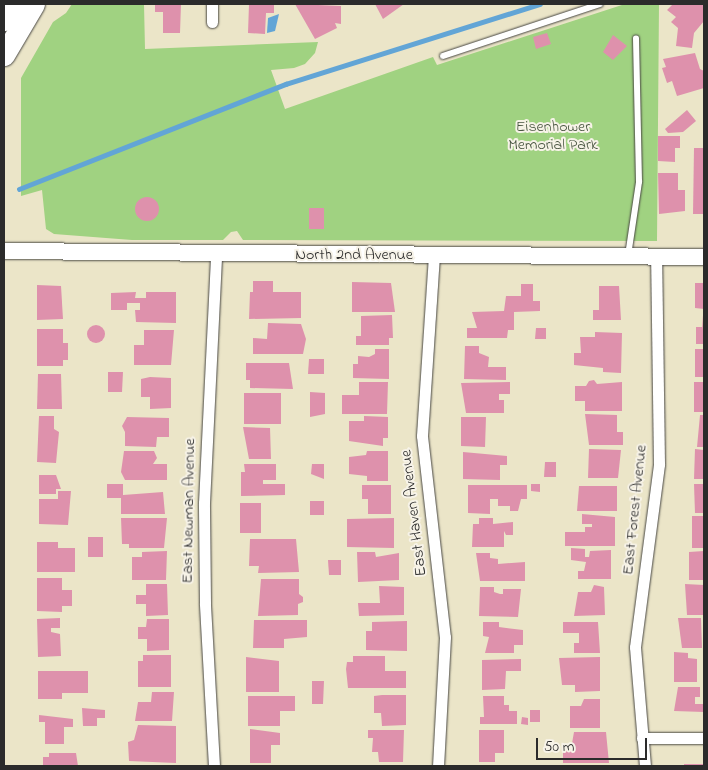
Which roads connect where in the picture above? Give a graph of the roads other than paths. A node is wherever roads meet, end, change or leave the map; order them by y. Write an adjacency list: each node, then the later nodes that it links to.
1 (14, 4): 5 (highway)
2 (34, 4): 8 (highway)
3 (212, 4): 6 (street)
4 (600, 4): 9 (lane)
5 (4, 20)
6 (212, 22)
7 (636, 39): 15 (lane)
8 (4, 55)
9 (442, 56)
10 (4, 251): 11 (street, North 2nd Avenue)
11 (216, 255): 12 (street, North 2nd Avenue); 18 (street, East Newman Avenue)
12 (434, 255): 15 (street, North 2nd Avenue); 19 (street, East Haven Avenue)
13 (656, 257): 14 (street, North 2nd Avenue); 15 (street, North 2nd Avenue); 16 (street, East Forest Avenue)
14 (704, 257)
15 (628, 258)
16 (642, 738): 17 (street); 20 (street, East Forest Avenue)
17 (704, 738)
18 (214, 766)
19 (438, 766)
20 (645, 766)

